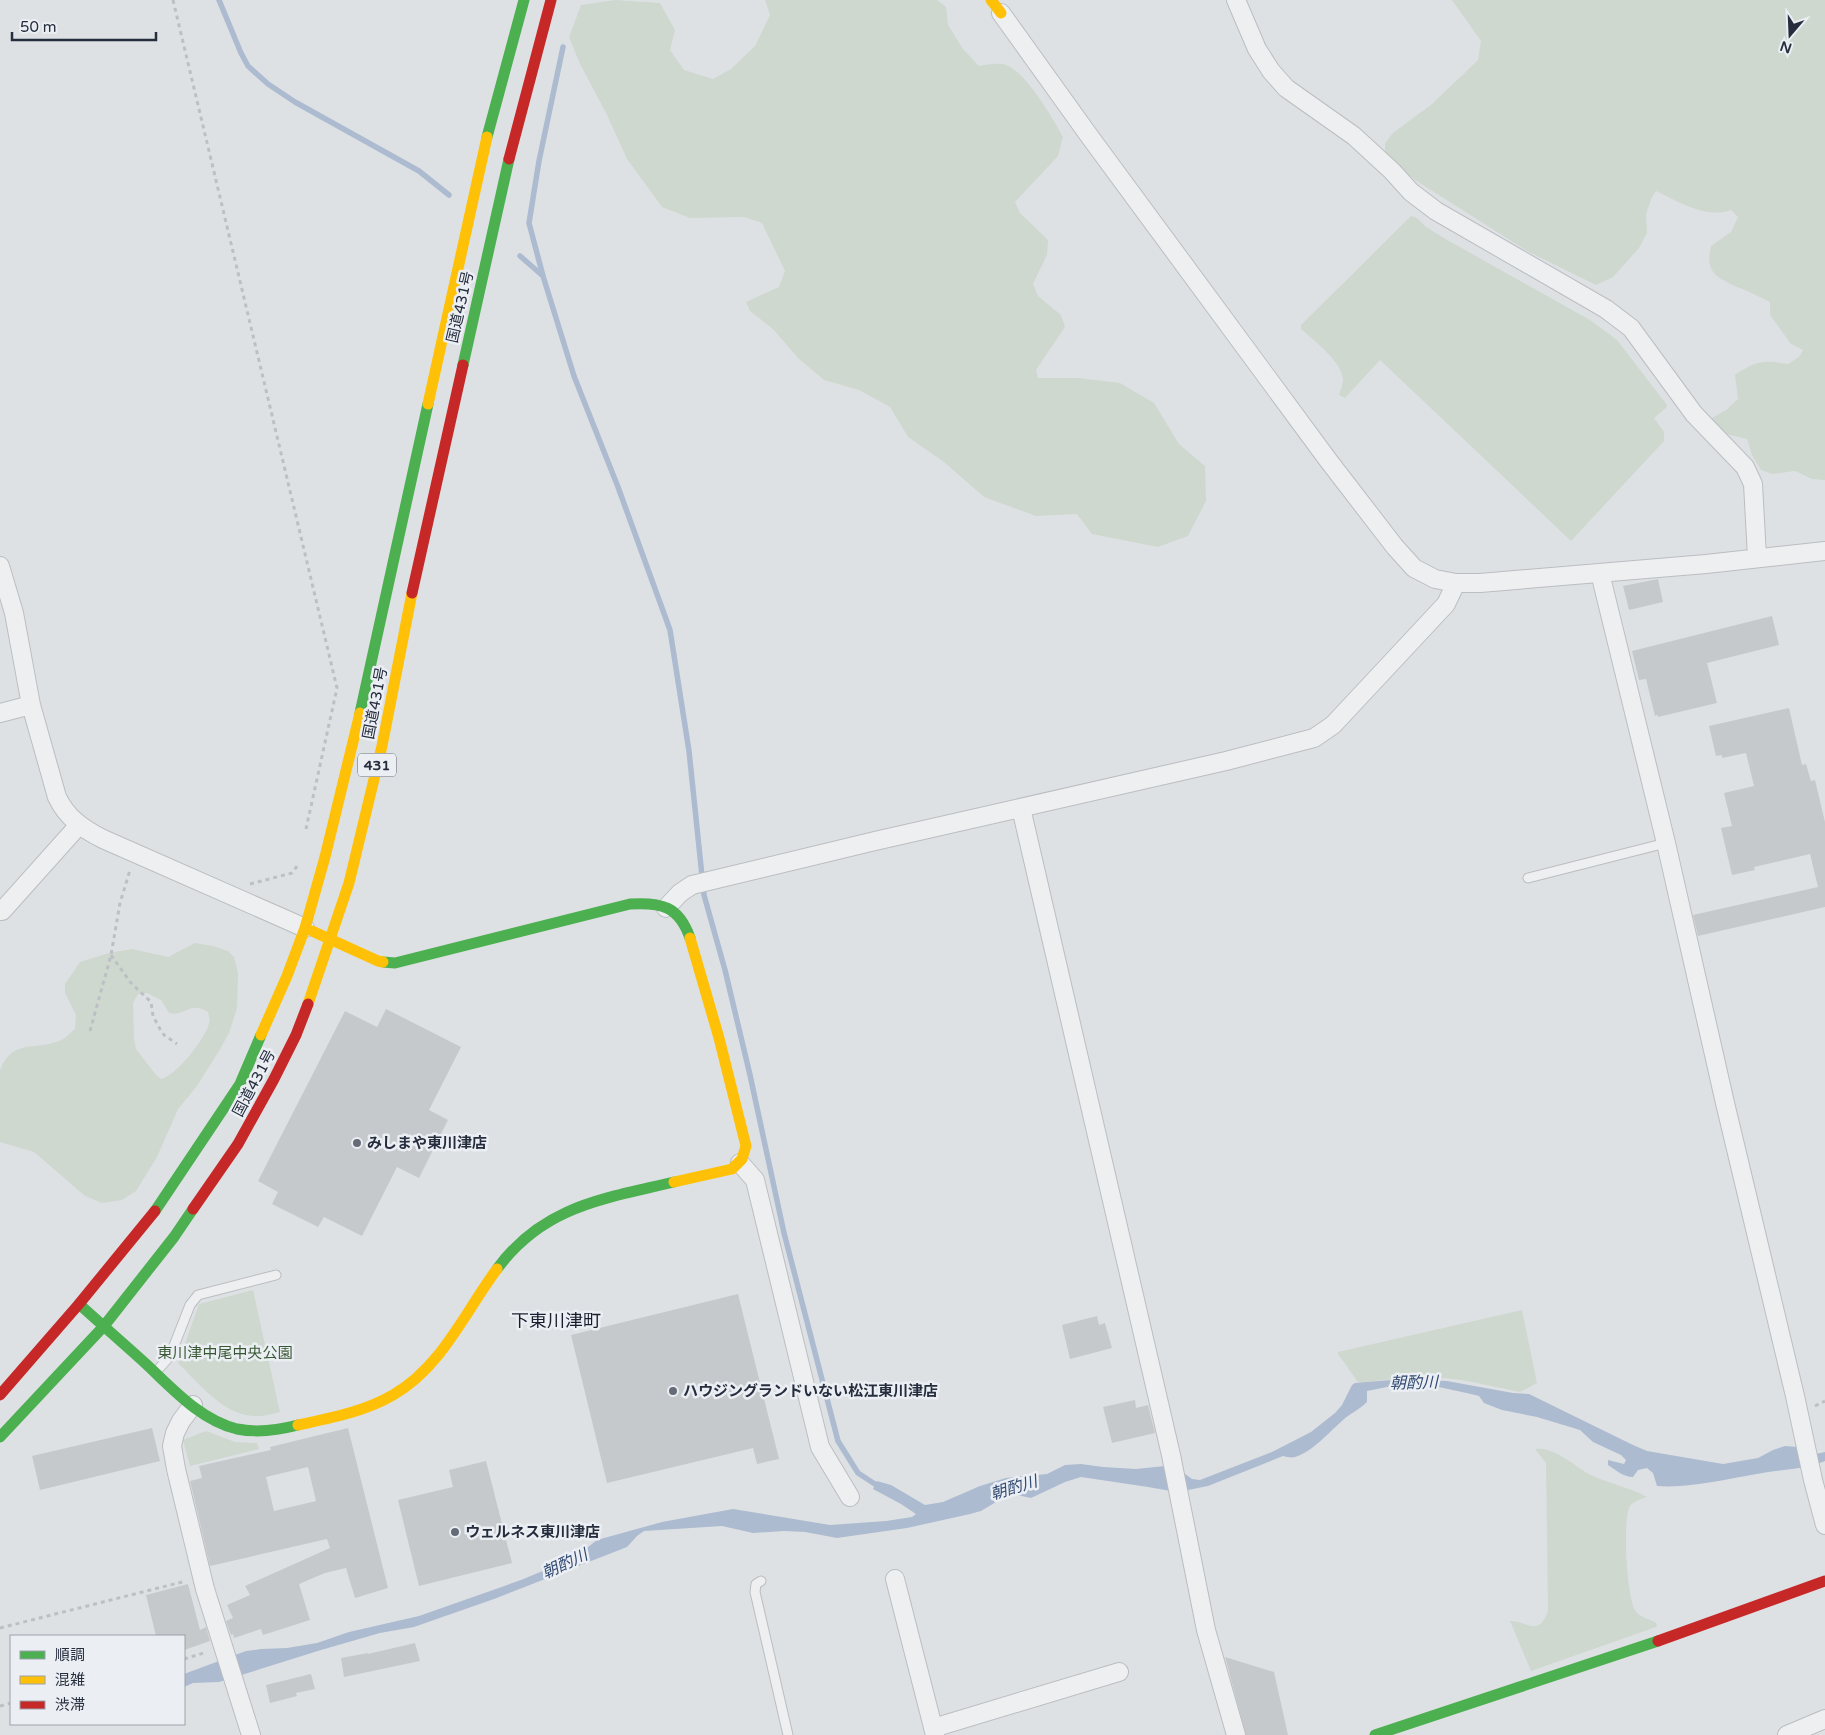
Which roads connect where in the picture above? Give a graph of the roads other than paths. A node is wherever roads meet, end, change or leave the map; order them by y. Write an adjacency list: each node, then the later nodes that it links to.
1 (524, 0): 18 (main road, 国道431号 / 431)
2 (550, 0): 19 (main road, 国道431号 / 431)
3 (1236, 0): 6 (street)
4 (996, 7): 9 (street)
5 (1825, 551): 6 (street)
6 (1757, 557): 8 (street)
7 (0, 566): 10 (street)
8 (1600, 573): 9 (street); 14 (street)
9 (1456, 583): 12 (street)
10 (31, 705): 11 (street); 13 (street)
11 (0, 713)
12 (1020, 808): 16 (street); 38 (street)
13 (78, 825): 17 (street); 18 (street)
14 (1666, 843): 15 (lane); 29 (street)
15 (1528, 878)
16 (666, 908): 19 (main road); 20 (main road)
17 (0, 911)
18 (305, 928): 19 (main road); 22 (main road, 国道431号 / 431)
19 (331, 939): 23 (main road, 国道431号 / 431)
20 (740, 1163): 26 (main road); 28 (street)
21 (276, 1275): 24 (lane)
22 (79, 1304): 23 (main road); 25 (main road, 国道431号 / 431)
23 (104, 1326): 24 (main road); 27 (main road, 国道431号 / 431)
24 (156, 1372): 26 (main road)
25 (0, 1394)
26 (193, 1405): 36 (street)
27 (0, 1438)
28 (850, 1498)
29 (1825, 1525)
30 (895, 1579): 35 (street)
31 (760, 1581): 37 (lane)
32 (1825, 1581): 39 (main road)
33 (1119, 1672): 35 (street)
34 (1825, 1719): 40 (street)
35 (934, 1731)
36 (251, 1735)
37 (788, 1735)
38 (1236, 1735)
39 (1375, 1735)
40 (1787, 1735)

